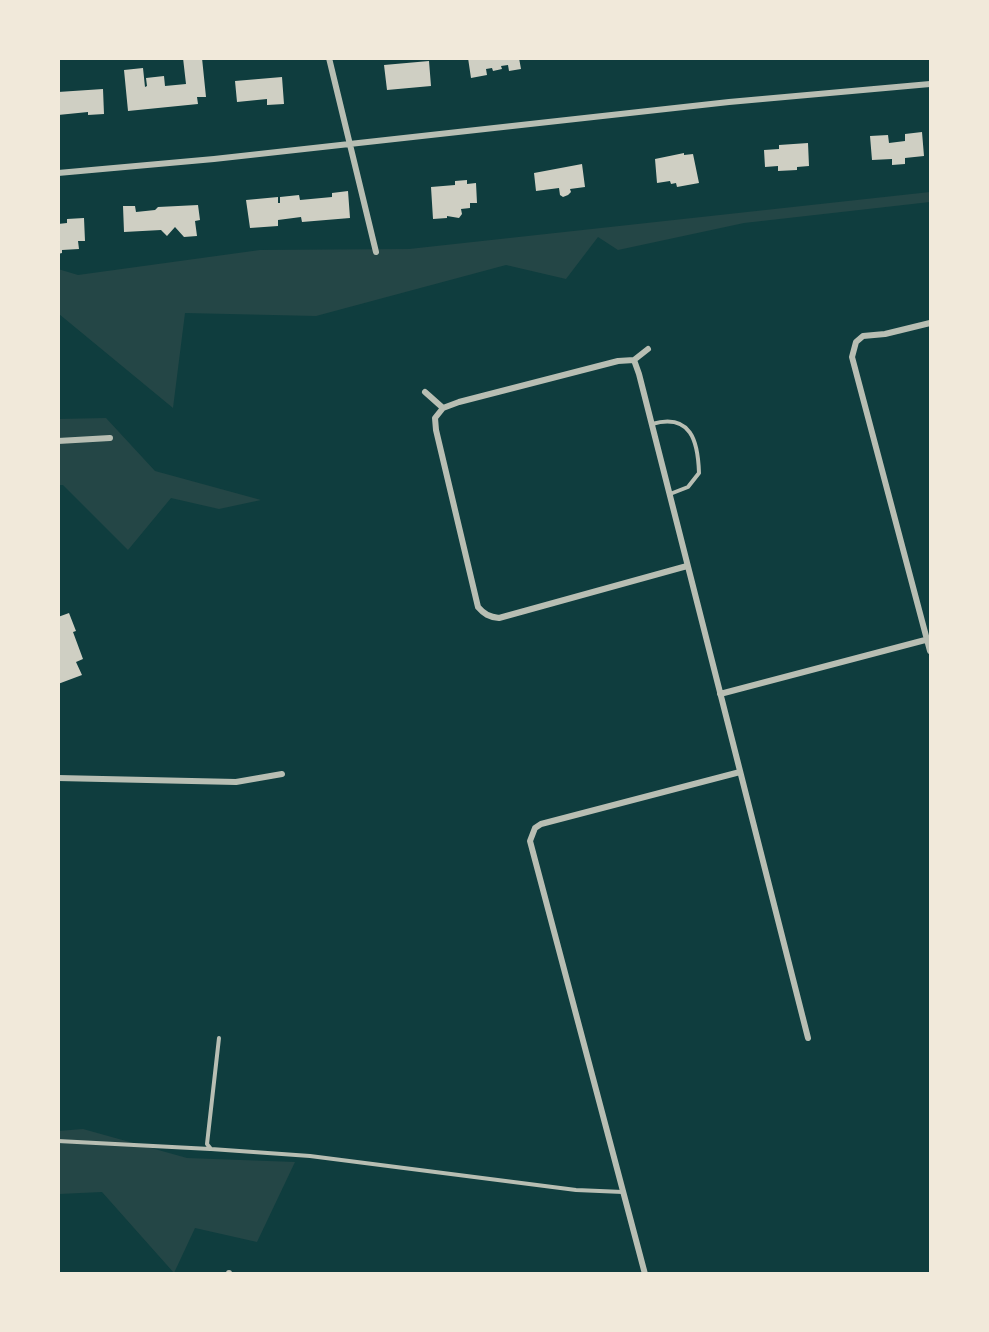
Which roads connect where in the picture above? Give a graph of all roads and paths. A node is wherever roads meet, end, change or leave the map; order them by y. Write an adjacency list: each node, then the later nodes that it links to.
1 (329, 58): 3 (street)
2 (930, 84): 3 (street)
3 (351, 144): 4 (street); 5 (street)
4 (58, 173)
5 (376, 252)
6 (930, 323): 16 (street)
7 (648, 349): 8 (street)
8 (634, 360): 10 (street); 11 (street)
9 (425, 392): 10 (street)
10 (442, 408): 15 (street)
11 (652, 424): 14 (street); 14 (lane)
12 (110, 438): 13 (street)
13 (58, 441)
14 (669, 494): 15 (street)
15 (687, 566): 18 (street)
16 (929, 639): 17 (street); 18 (street)
17 (930, 651)
18 (720, 694): 19 (street)
19 (740, 772): 23 (street); 26 (street)
20 (282, 774): 21 (street)
21 (58, 778)
22 (219, 1038): 25 (lane)
23 (808, 1038)
24 (58, 1141): 25 (lane)
25 (211, 1149): 26 (lane)
26 (623, 1192): 27 (street)
27 (645, 1274)

